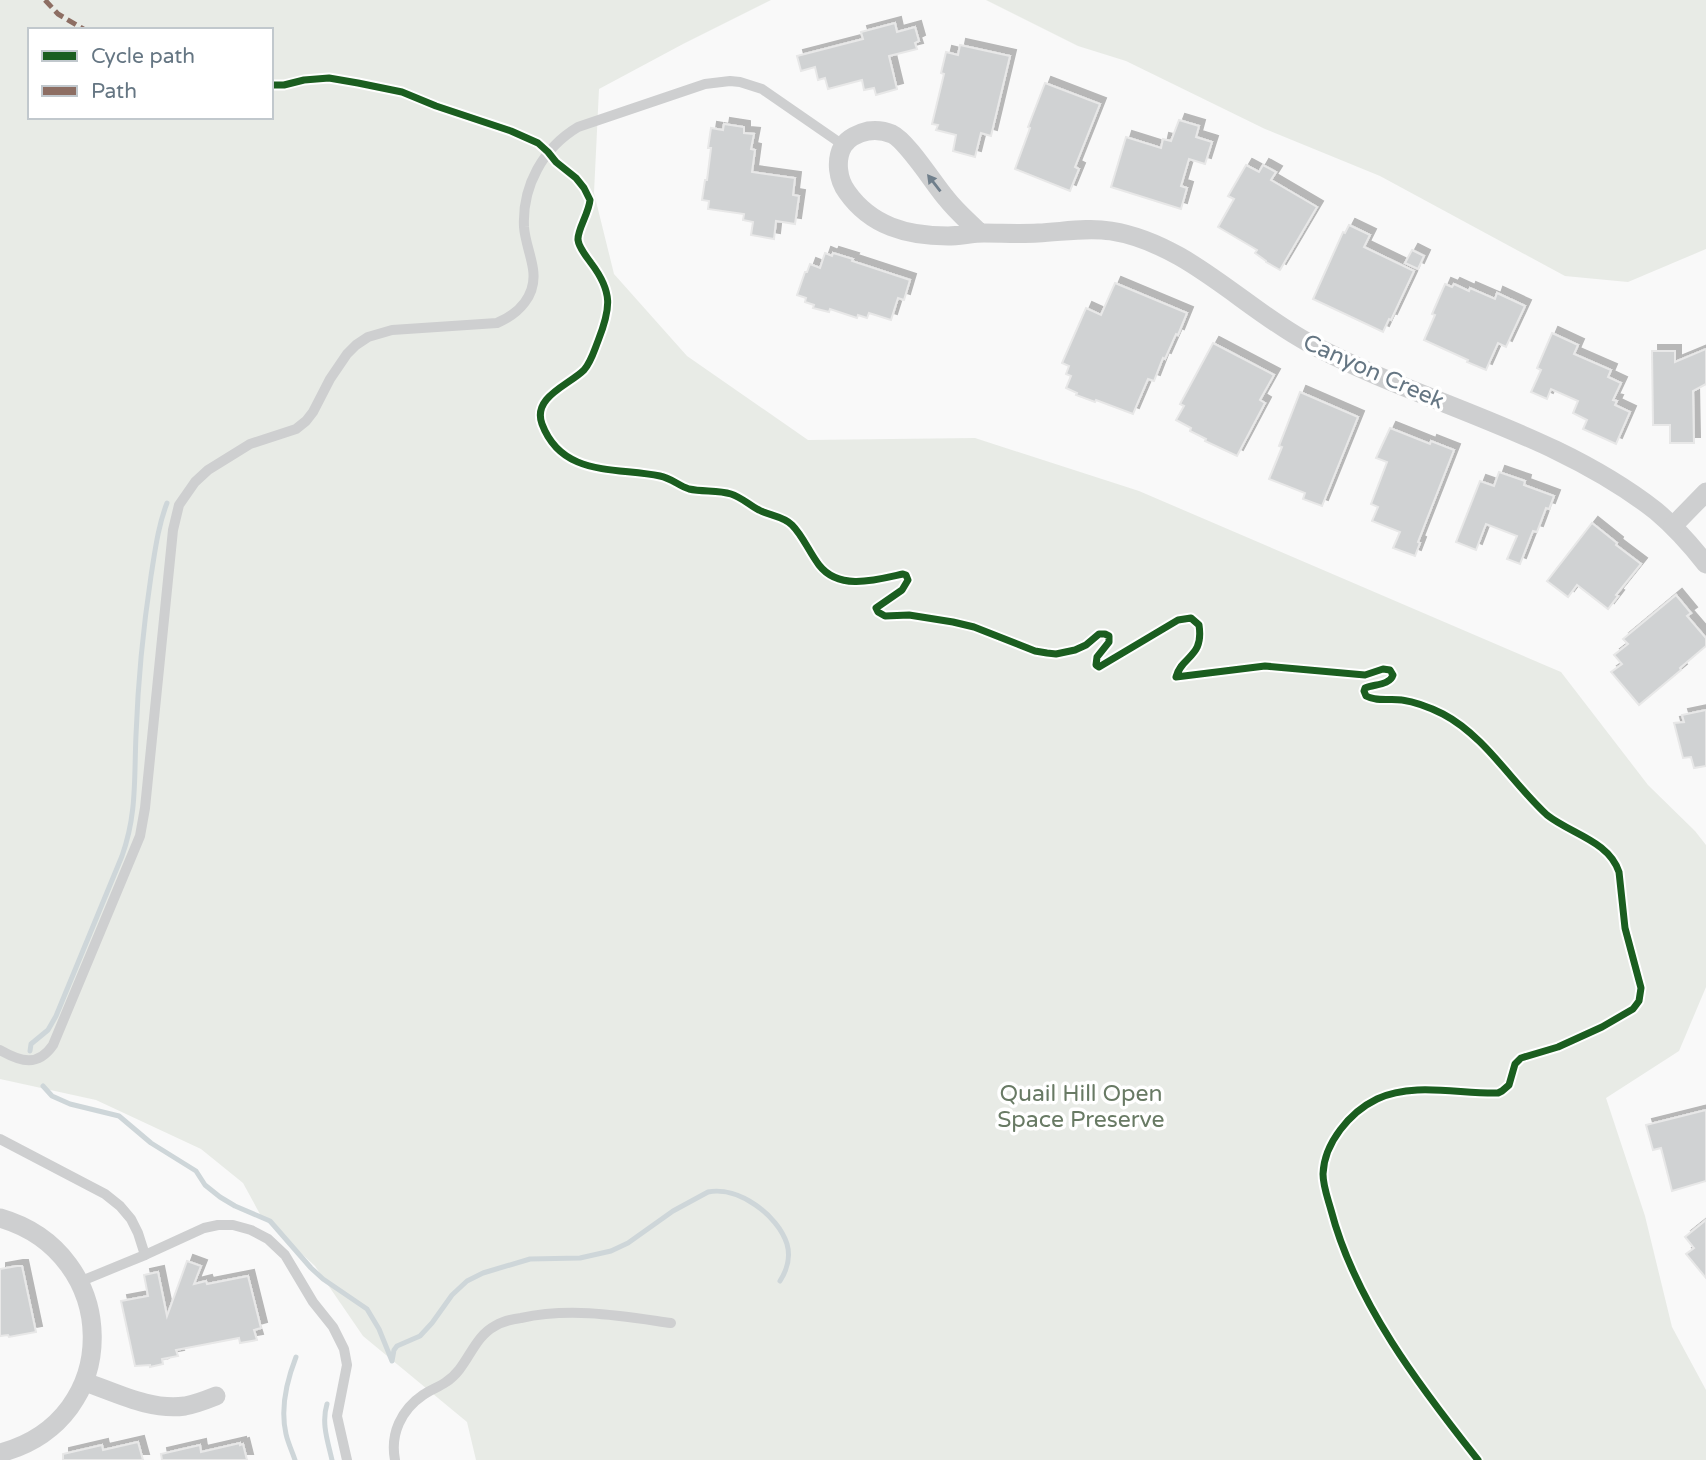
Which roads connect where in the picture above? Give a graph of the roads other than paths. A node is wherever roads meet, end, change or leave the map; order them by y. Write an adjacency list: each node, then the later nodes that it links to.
1 (843, 145): 2 (street, one-way to 1); 2 (street, Canyon Creek); 6 (lane)
2 (980, 233): 4 (street, Canyon Creek)
3 (1706, 492): 4 (street)
4 (1673, 526): 5 (street, Canyon Creek)
5 (1706, 564)
6 (0, 1050)
7 (0, 1139): 9 (lane)
8 (0, 1218): 10 (street)
9 (145, 1255): 10 (lane); 15 (lane)
10 (79, 1282): 12 (street)
11 (671, 1323): 16 (lane)
12 (85, 1382): 13 (street); 14 (street)
13 (216, 1396)
14 (0, 1453)
15 (347, 1460)
16 (395, 1460)

